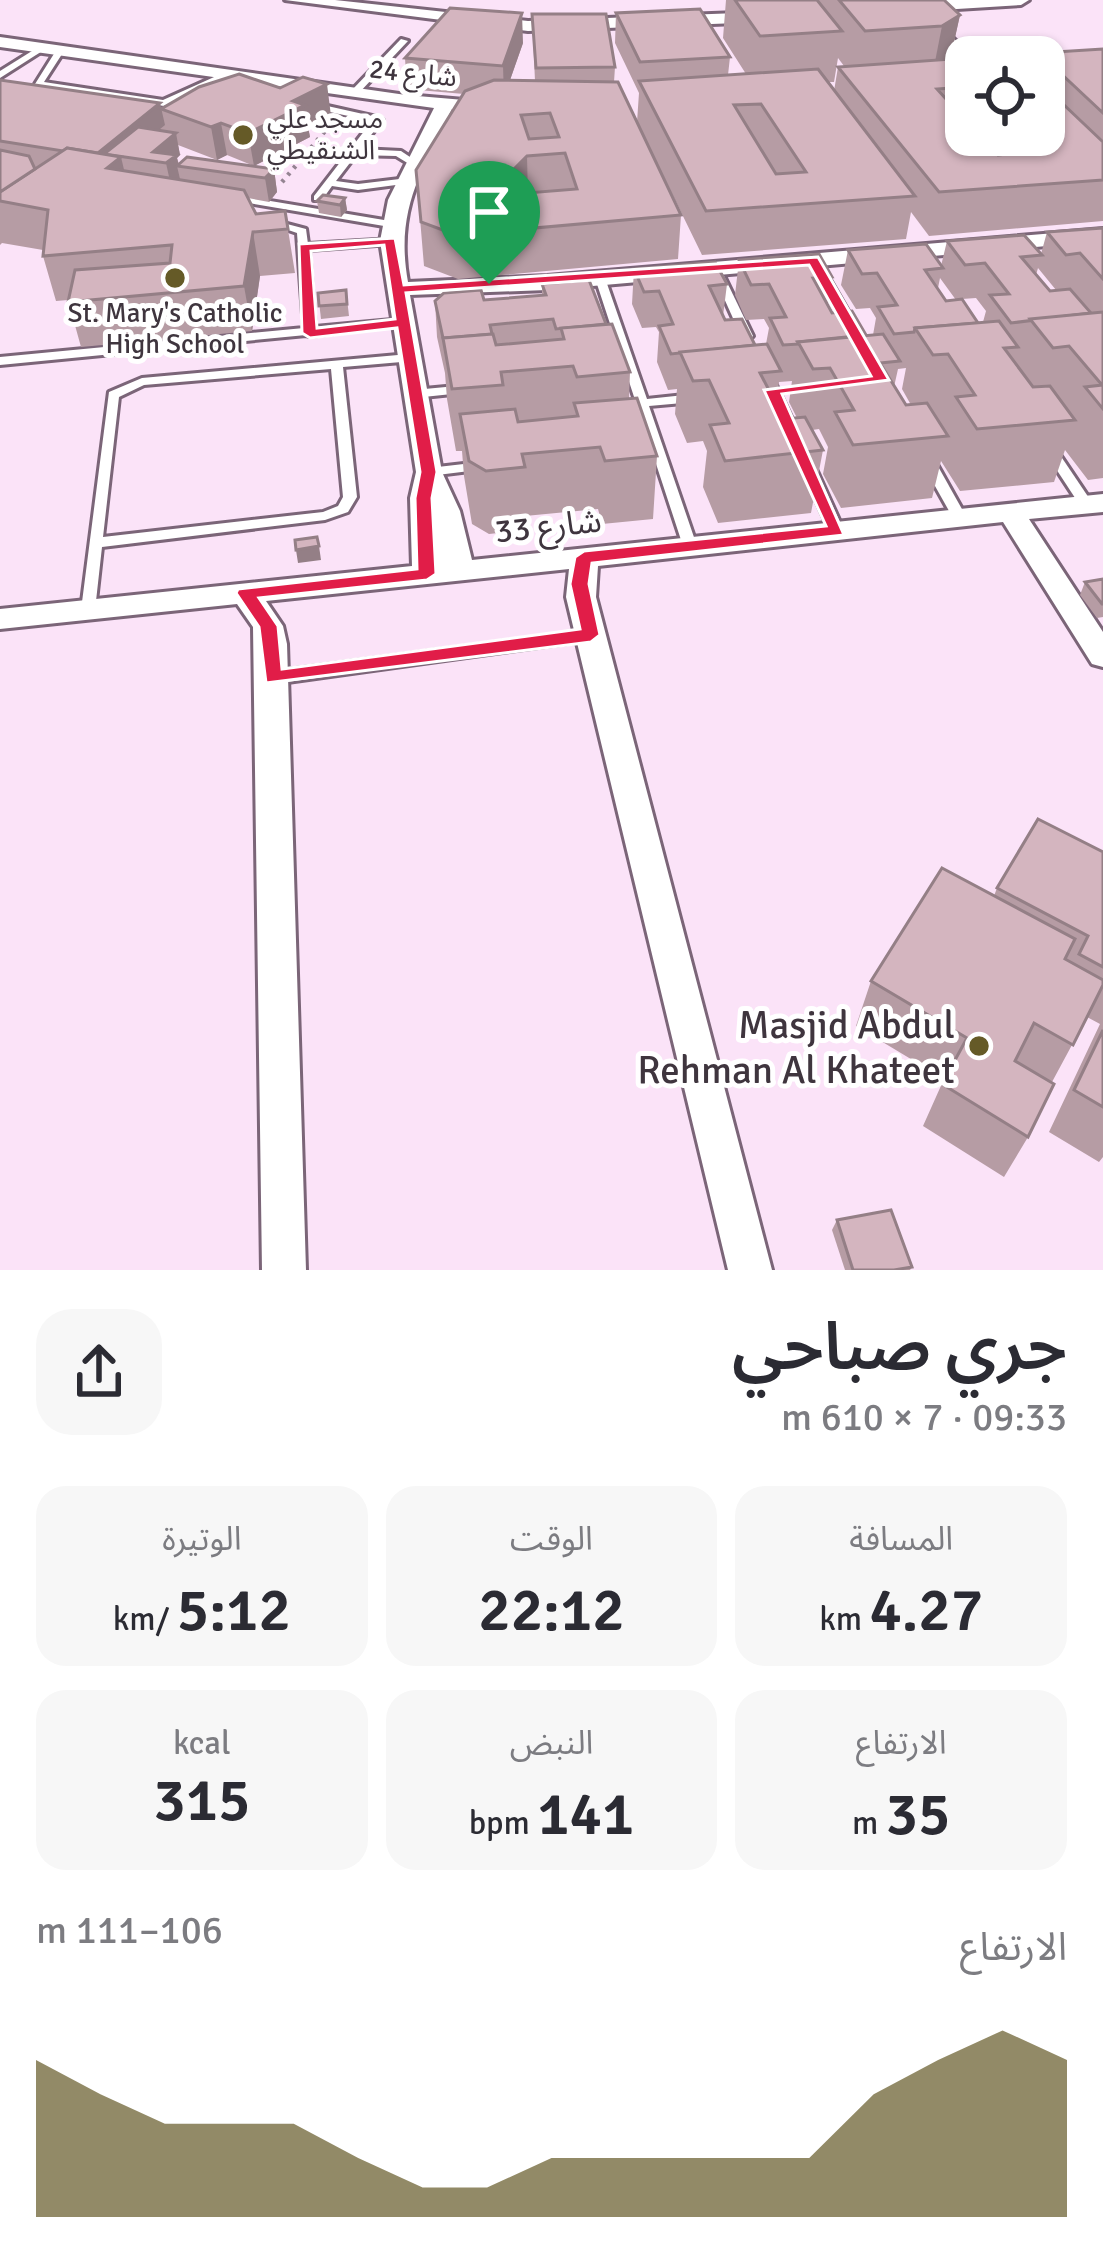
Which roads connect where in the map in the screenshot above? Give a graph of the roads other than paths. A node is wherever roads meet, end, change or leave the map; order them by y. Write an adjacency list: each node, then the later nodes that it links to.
1 (292, 0): 5 (street)
2 (1021, 0): 3 (street)
3 (921, 6): 4 (street); 6 (street)
4 (891, 9)
5 (774, 16)
6 (948, 36)
7 (404, 40): 12 (lane)
8 (0, 42): 9 (street, شارع 24)
9 (51, 50): 10 (lane); 11 (street, شارع 24); 11 (lane)
10 (0, 75)
11 (226, 75): 12 (street, شارع 24)
12 (355, 93): 14 (street, شارع 24)
13 (298, 104): 16 (lane)
14 (455, 105): 15 (street, شارع 24); 17 (street)
15 (505, 108)
16 (354, 152): 17 (lane); 18 (lane)
17 (414, 169): 18 (lane); 22 (street)
18 (329, 183): 20 (lane)
19 (202, 193): 22 (lane)
20 (318, 198)
21 (263, 220): 24 (lane)
22 (390, 232): 24 (lane); 28 (street)
23 (1103, 235): 25 (street)
24 (304, 247): 29 (lane)
25 (813, 260): 26 (street); 30 (lane)
26 (716, 268): 27 (street); 31 (lane)
27 (600, 278): 28 (street); 36 (lane)
28 (400, 305): 29 (lane); 32 (street)
29 (310, 333): 33 (lane)
30 (860, 342)
31 (754, 352)
32 (409, 358): 34 (lane); 42 (street)
33 (0, 361)
34 (337, 364): 55 (lane); 55 (lane)
35 (763, 371): 40 (lane)
36 (632, 374): 37 (lane); 44 (lane)
37 (610, 376)
38 (482, 388): 42 (lane)
39 (794, 388): 40 (lane)
40 (772, 390): 41 (lane); 54 (lane)
41 (750, 392)
42 (414, 394): 50 (street)
43 (707, 396): 44 (lane)
44 (642, 403): 46 (lane)
45 (1040, 437): 51 (lane)
46 (657, 448): 48 (lane); 56 (lane)
47 (921, 449): 53 (lane)
48 (634, 450)
49 (500, 464): 50 (lane)
50 (429, 472): 58 (street); 59 (street)
51 (1097, 510): 52 (street, شارع 33)
52 (1011, 512): 53 (street, شارع 33); 64 (street)
53 (960, 518): 54 (street, شارع 33)
54 (837, 531): 56 (street, شارع 33)
55 (95, 543): 61 (lane)
56 (690, 546): 57 (street, شارع 33)
57 (584, 557): 58 (street, شارع 33); 63 (street)
58 (460, 570): 59 (street, شارع 33)
59 (427, 574): 60 (street, شارع 33)
60 (245, 593): 61 (street, شارع 33); 65 (street)
61 (88, 610): 62 (street, شارع 33)
62 (0, 619)
63 (591, 635): 65 (lane); 67 (street)
64 (1103, 656)
65 (273, 678): 66 (street)
66 (284, 1270)
67 (750, 1270)

